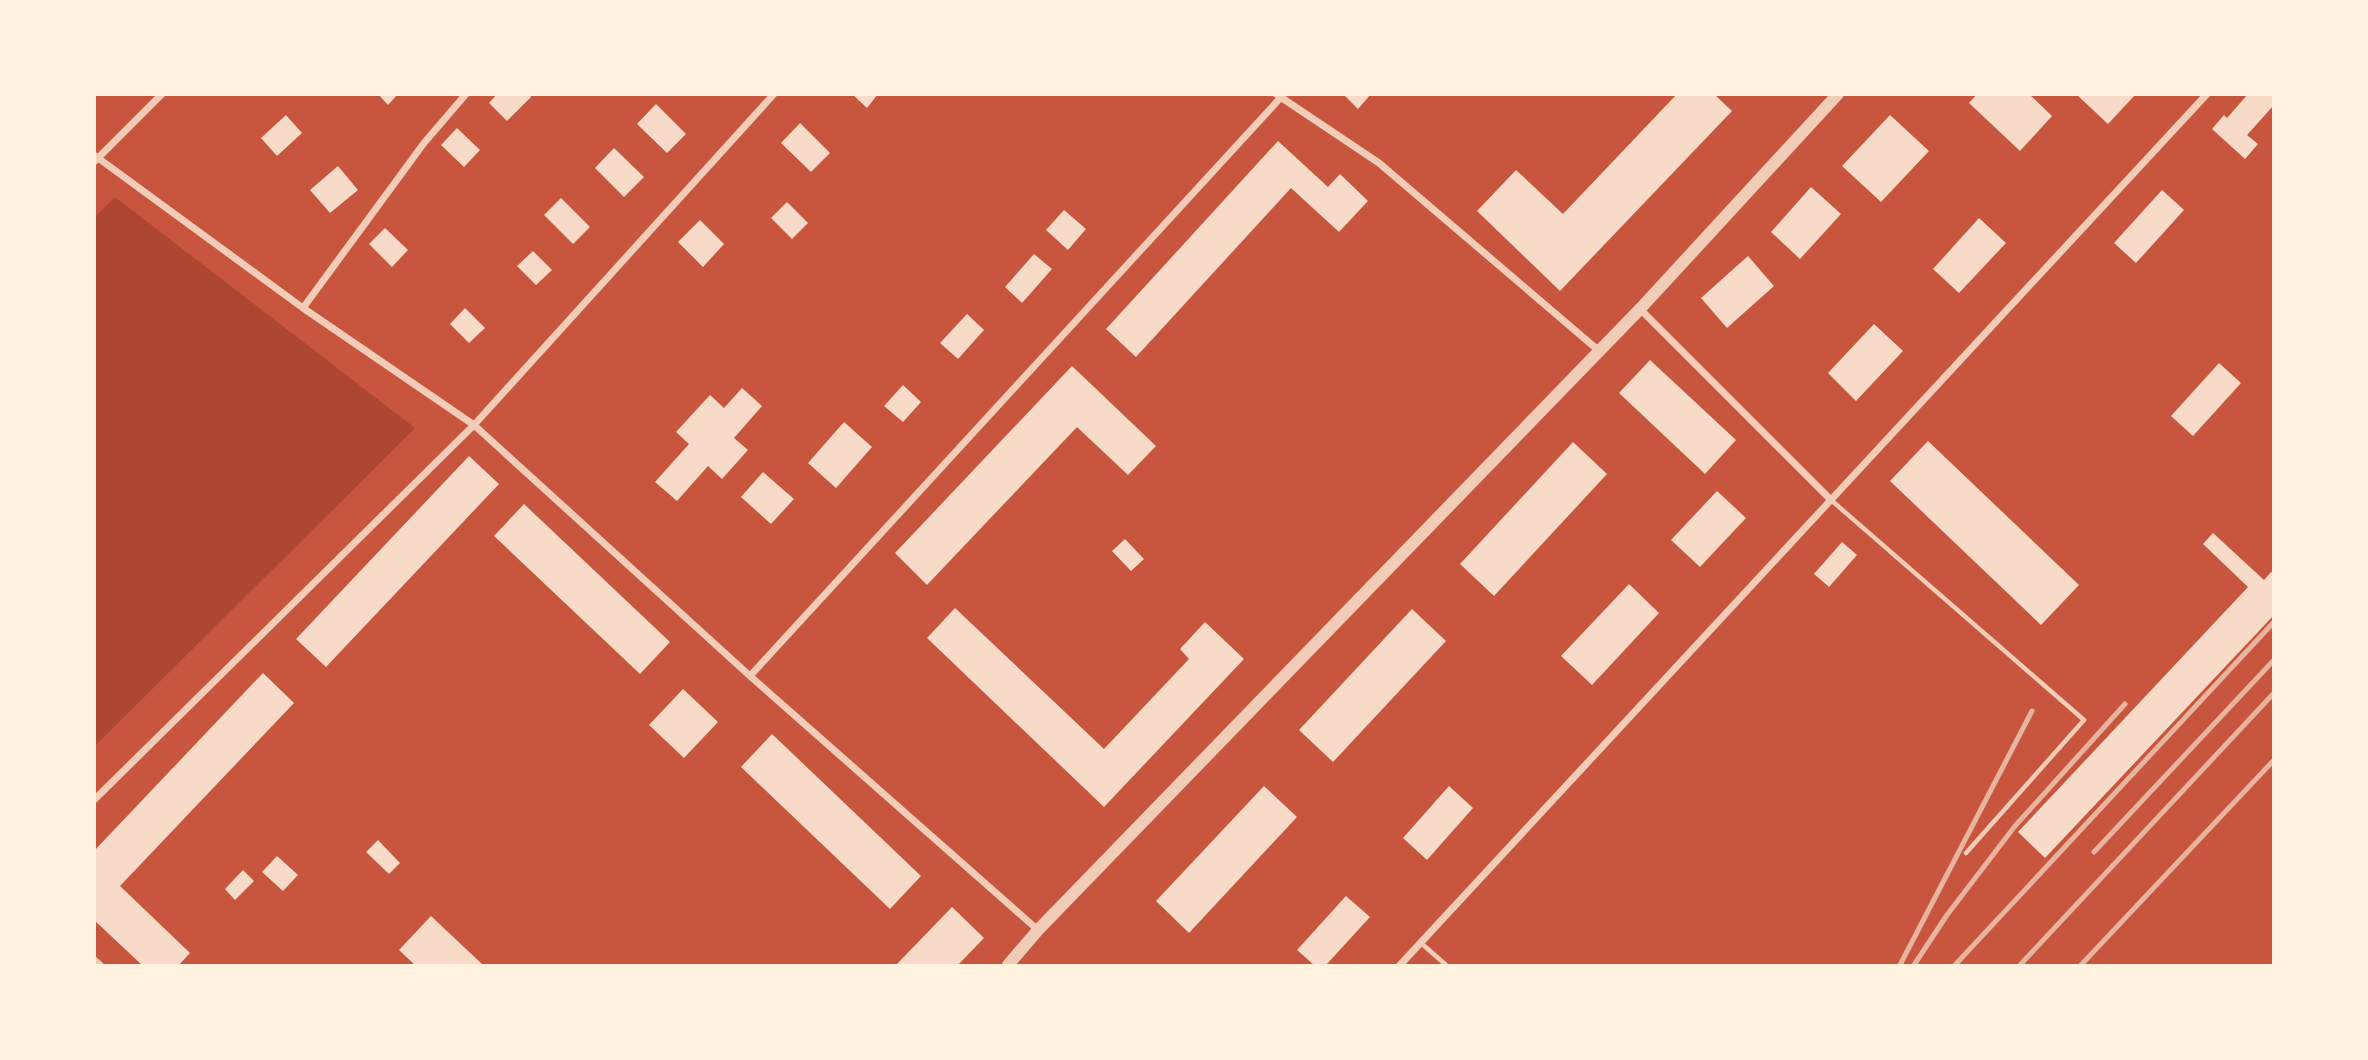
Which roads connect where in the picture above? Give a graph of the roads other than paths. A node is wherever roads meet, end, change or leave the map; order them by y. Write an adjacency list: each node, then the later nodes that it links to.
1 (162, 94): 7 (street)
2 (466, 94): 8 (street)
3 (774, 94): 11 (street)
4 (1838, 94): 9 (street)
5 (2207, 94): 12 (street)
6 (1280, 96): 10 (street); 13 (street)
7 (96, 158): 8 (street)
8 (303, 308): 11 (street)
9 (1640, 309): 10 (street); 12 (street)
10 (1598, 350): 16 (street)
11 (474, 425): 13 (street); 14 (street)
12 (1831, 500): 15 (lane); 17 (street)
13 (750, 676): 16 (street)
14 (94, 800)
15 (1966, 853)
16 (1038, 930): 20 (street)
17 (1421, 943): 21 (street); 22 (lane)
18 (94, 960): 19 (street)
19 (100, 965)
20 (1008, 965)
21 (1400, 965)
22 (1446, 965)

